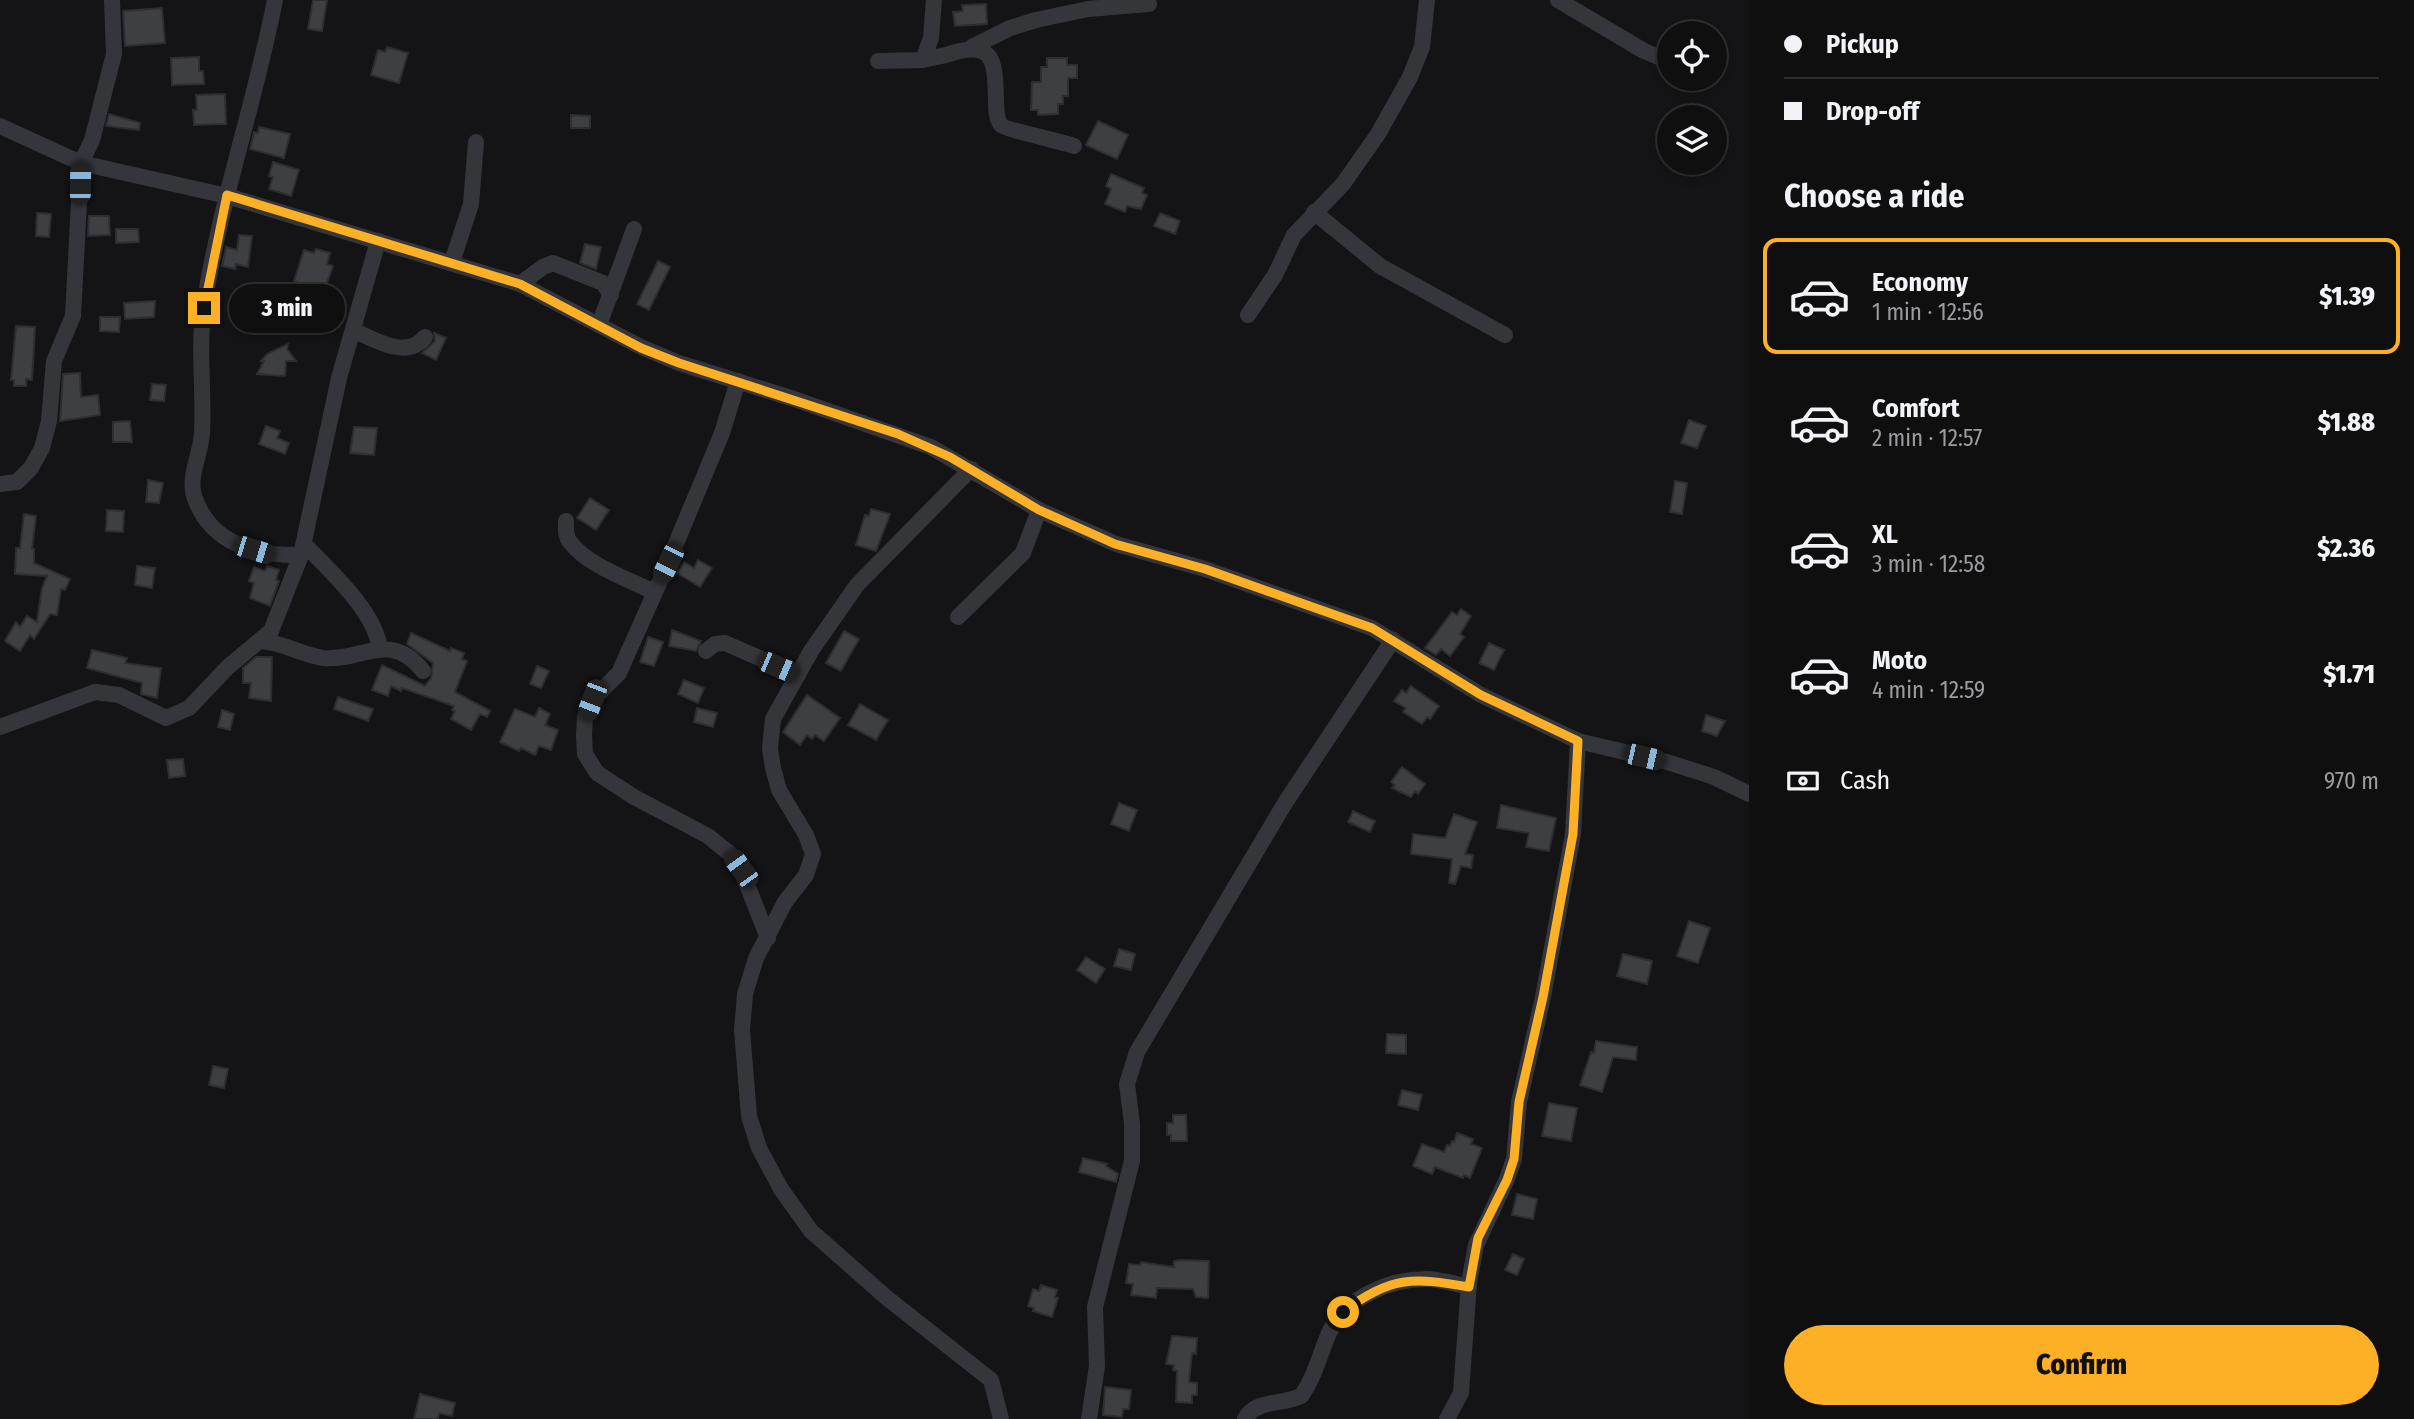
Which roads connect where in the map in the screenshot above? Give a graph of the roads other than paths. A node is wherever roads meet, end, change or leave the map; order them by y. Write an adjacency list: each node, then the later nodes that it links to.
1 (112, 0): 14 (street)
2 (275, 0): 15 (street)
3 (934, 0): 9 (street)
4 (1427, 0): 16 (street)
5 (1558, 0): 8 (street)
6 (1149, 4): 7 (street)
7 (972, 47): 9 (street); 13 (street)
8 (1657, 56)
9 (923, 60): 10 (street)
10 (878, 61)
11 (0, 126): 14 (street)
12 (476, 142): 19 (street)
13 (1074, 146)
14 (81, 163): 15 (street); 29 (street)
15 (227, 195): 18 (street); 32 (street)
16 (1314, 212): 22 (street); 25 (street)
17 (634, 229): 21 (street)
18 (379, 241): 19 (street); 24 (street)
19 (452, 262): 20 (street)
20 (520, 284): 21 (street); 23 (street)
21 (611, 295): 23 (street)
22 (1248, 315)
23 (599, 325): 27 (street)
24 (353, 330): 26 (street); 32 (street)
25 (1505, 335)
26 (425, 337)
27 (738, 382): 28 (street); 33 (street)
28 (971, 469): 30 (street); 40 (street)
29 (0, 484)
30 (1039, 510): 34 (street); 35 (street)
31 (566, 521): 33 (street)
32 (302, 549): 36 (street); 37 (street)
33 (654, 592): 44 (street)
34 (958, 617)
35 (1393, 640): 42 (street); 47 (street)
36 (260, 641): 37 (street); 41 (street)
37 (380, 649): 39 (street)
38 (705, 651): 40 (street)
39 (423, 671)
40 (798, 675): 44 (street)
41 (0, 727)
42 (1578, 741): 43 (street); 45 (street)
43 (1749, 794)
44 (768, 938): 46 (street)
45 (1469, 1287): 48 (street); 49 (street)
46 (1001, 1419)
47 (1089, 1419)
48 (1245, 1419)
49 (1447, 1419)

